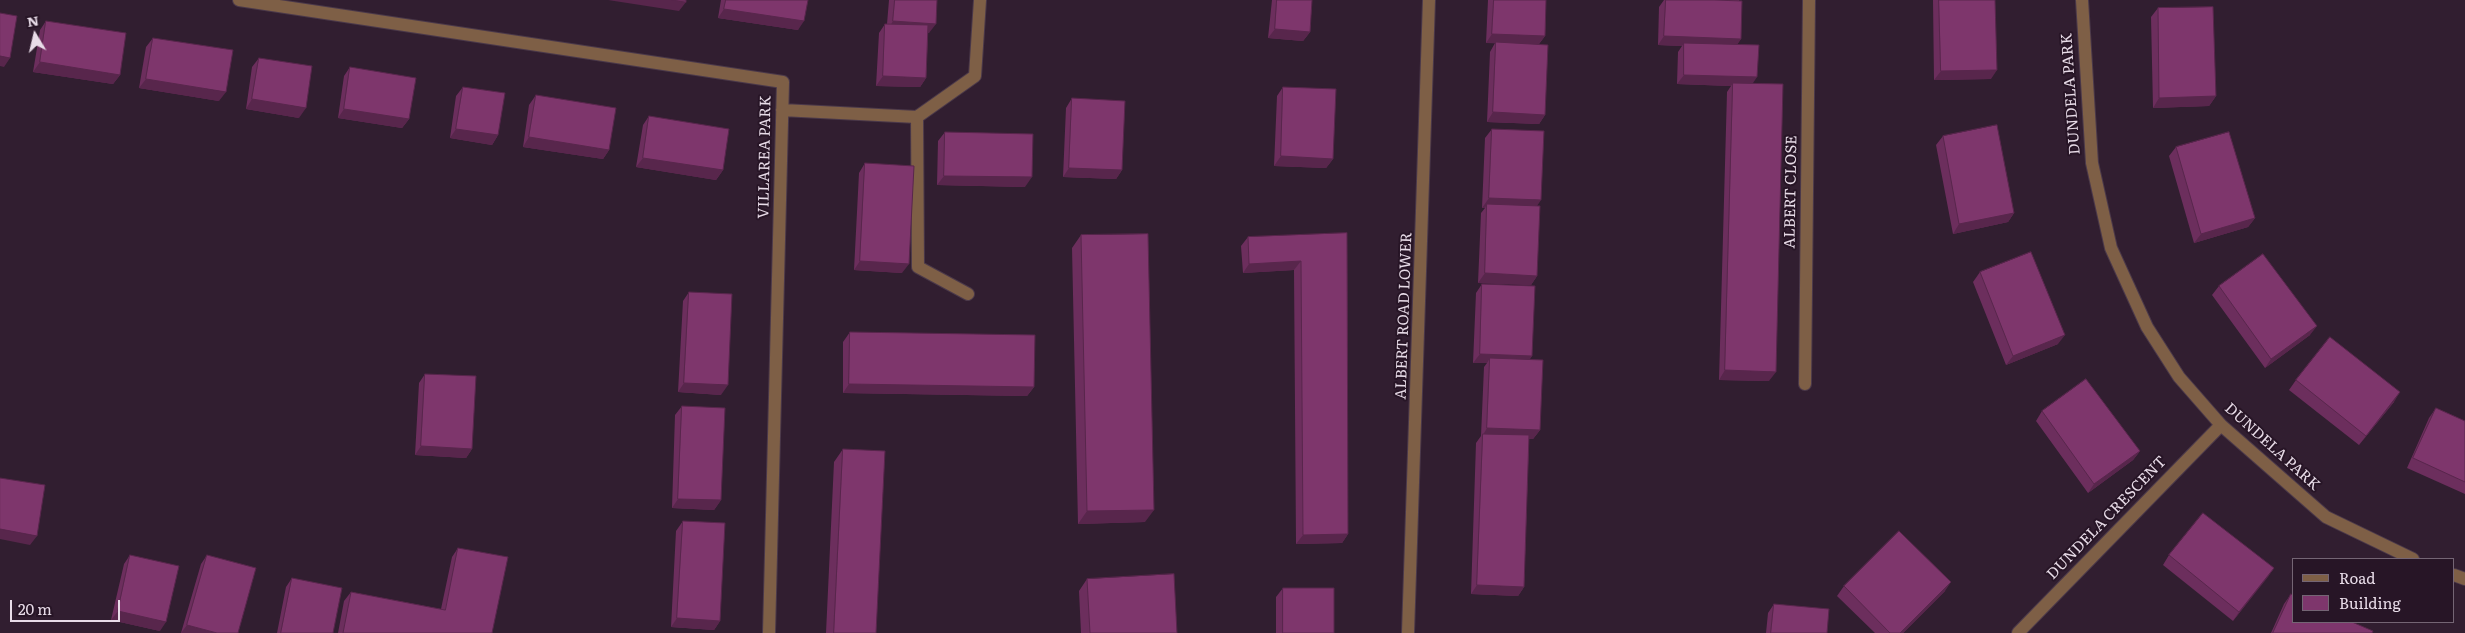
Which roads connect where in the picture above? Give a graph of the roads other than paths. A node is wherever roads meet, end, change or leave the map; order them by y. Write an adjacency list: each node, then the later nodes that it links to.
1 (239, 0): 6 (street, VILLAREA PARK)
2 (980, 0): 7 (street)
3 (1430, 0): 13 (street, ALBERT ROAD LOWER)
4 (1809, 0): 9 (street, ALBERT CLOSE)
5 (2082, 0): 10 (street, DUNDELA PARK)
6 (782, 110): 7 (street); 12 (street, VILLAREA PARK)
7 (917, 117): 8 (street)
8 (968, 294)
9 (1805, 384)
10 (2220, 425): 11 (street, DUNDELA PARK); 14 (street, DUNDELA CRESCENT)
11 (2411, 558)
12 (769, 633)
13 (1408, 633)
14 (2018, 633)

